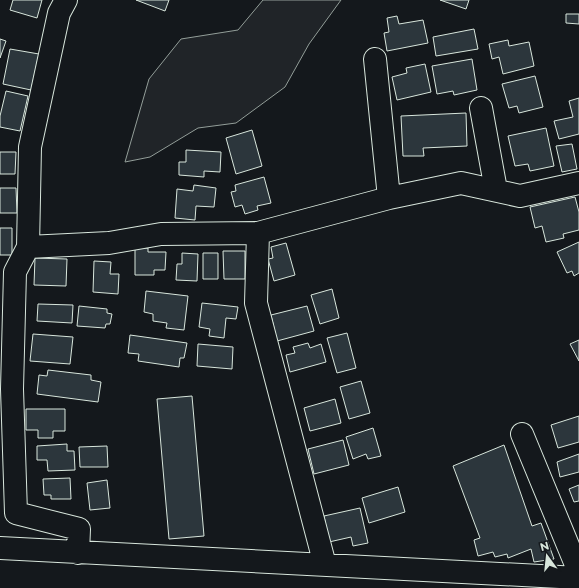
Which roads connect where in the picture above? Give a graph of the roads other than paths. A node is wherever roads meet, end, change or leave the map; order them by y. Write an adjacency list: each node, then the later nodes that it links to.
1 (66, 0): 8 (street)
2 (375, 59): 6 (street)
3 (481, 108): 5 (street)
4 (579, 184): 5 (street)
5 (496, 190): 6 (street)
6 (389, 198): 7 (street)
7 (258, 233): 8 (street); 13 (street)
8 (28, 247): 9 (street)
9 (8, 274): 12 (street)
10 (522, 434): 14 (street)
11 (0, 548): 12 (street)
12 (78, 553): 13 (street)
13 (324, 564): 15 (street)
14 (579, 572)
15 (579, 578)

